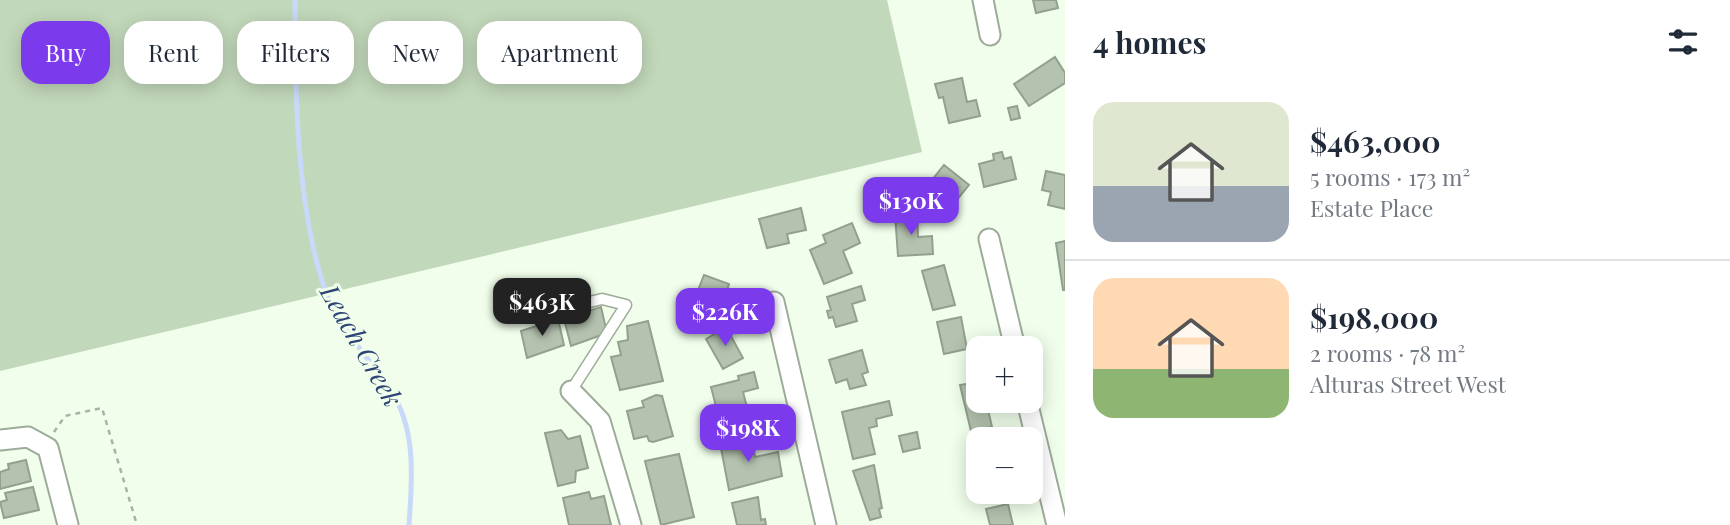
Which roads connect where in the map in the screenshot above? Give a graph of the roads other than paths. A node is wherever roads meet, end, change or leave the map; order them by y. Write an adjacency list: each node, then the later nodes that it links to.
1 (983, 0): 2 (street)
2 (990, 35)
3 (989, 239): 6 (street)
4 (774, 302): 12 (street)
5 (528, 317): 7 (lane)
6 (1012, 336)
7 (570, 391): 11 (street)
8 (1030, 413): 13 (street)
9 (0, 440): 10 (street)
10 (68, 525)
11 (631, 525)
12 (826, 525)
13 (1057, 525)

